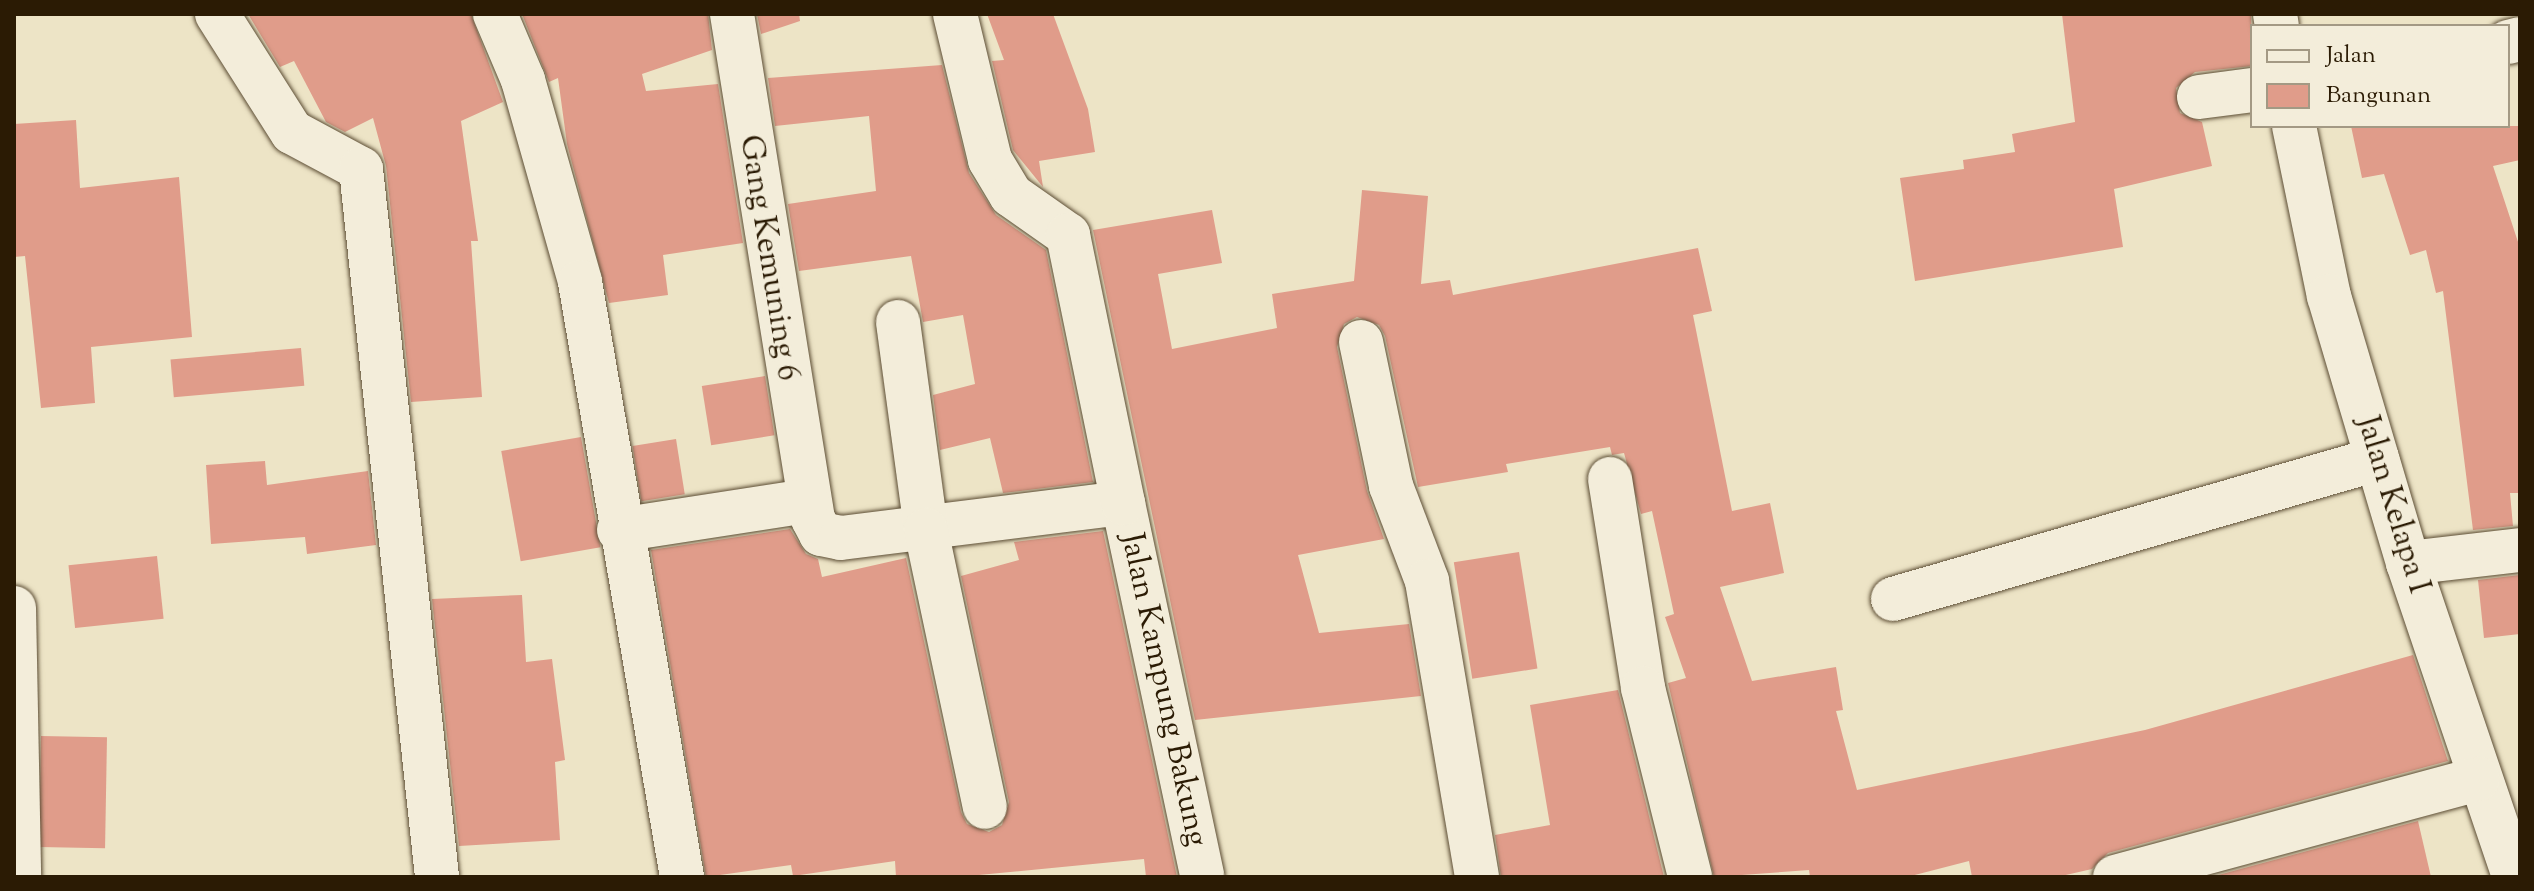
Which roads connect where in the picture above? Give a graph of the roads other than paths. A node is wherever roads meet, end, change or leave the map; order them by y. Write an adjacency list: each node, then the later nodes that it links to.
1 (217, 14): 25 (street)
2 (495, 14): 14 (street)
3 (732, 14): 12 (street, Gang Kemuning 6)
4 (955, 14): 13 (street, Jalan Kampung Bakung)
5 (2250, 90): 6 (street)
6 (2199, 97)
7 (2294, 128): 10 (street, Jalan Kelapa I)
8 (898, 322): 15 (street)
9 (1361, 342): 27 (street)
10 (2377, 459): 17 (street, Jalan Kelapa I); 18 (street)
11 (1610, 479): 28 (street)
12 (807, 501): 14 (street); 15 (street, Jalan Kampung Bakung)
13 (1123, 503): 15 (street, Jalan Kampung Bakung); 23 (street, Jalan Kampung Bakung)
14 (619, 530): 26 (street)
15 (926, 530): 21 (street)
16 (2520, 550): 17 (street)
17 (2408, 563): 20 (street, Jalan Kelapa I)
18 (1893, 599)
19 (14, 608): 24 (street)
20 (2478, 779): 22 (street, Jalan Kelapa I); 29 (street)
21 (985, 807)
22 (2511, 834): 30 (street, Jalan Kelapa I)
23 (1202, 876)
24 (19, 877)
25 (437, 877)
26 (682, 877)
27 (1477, 877)
28 (1690, 877)
29 (2115, 877)
30 (2514, 877)

